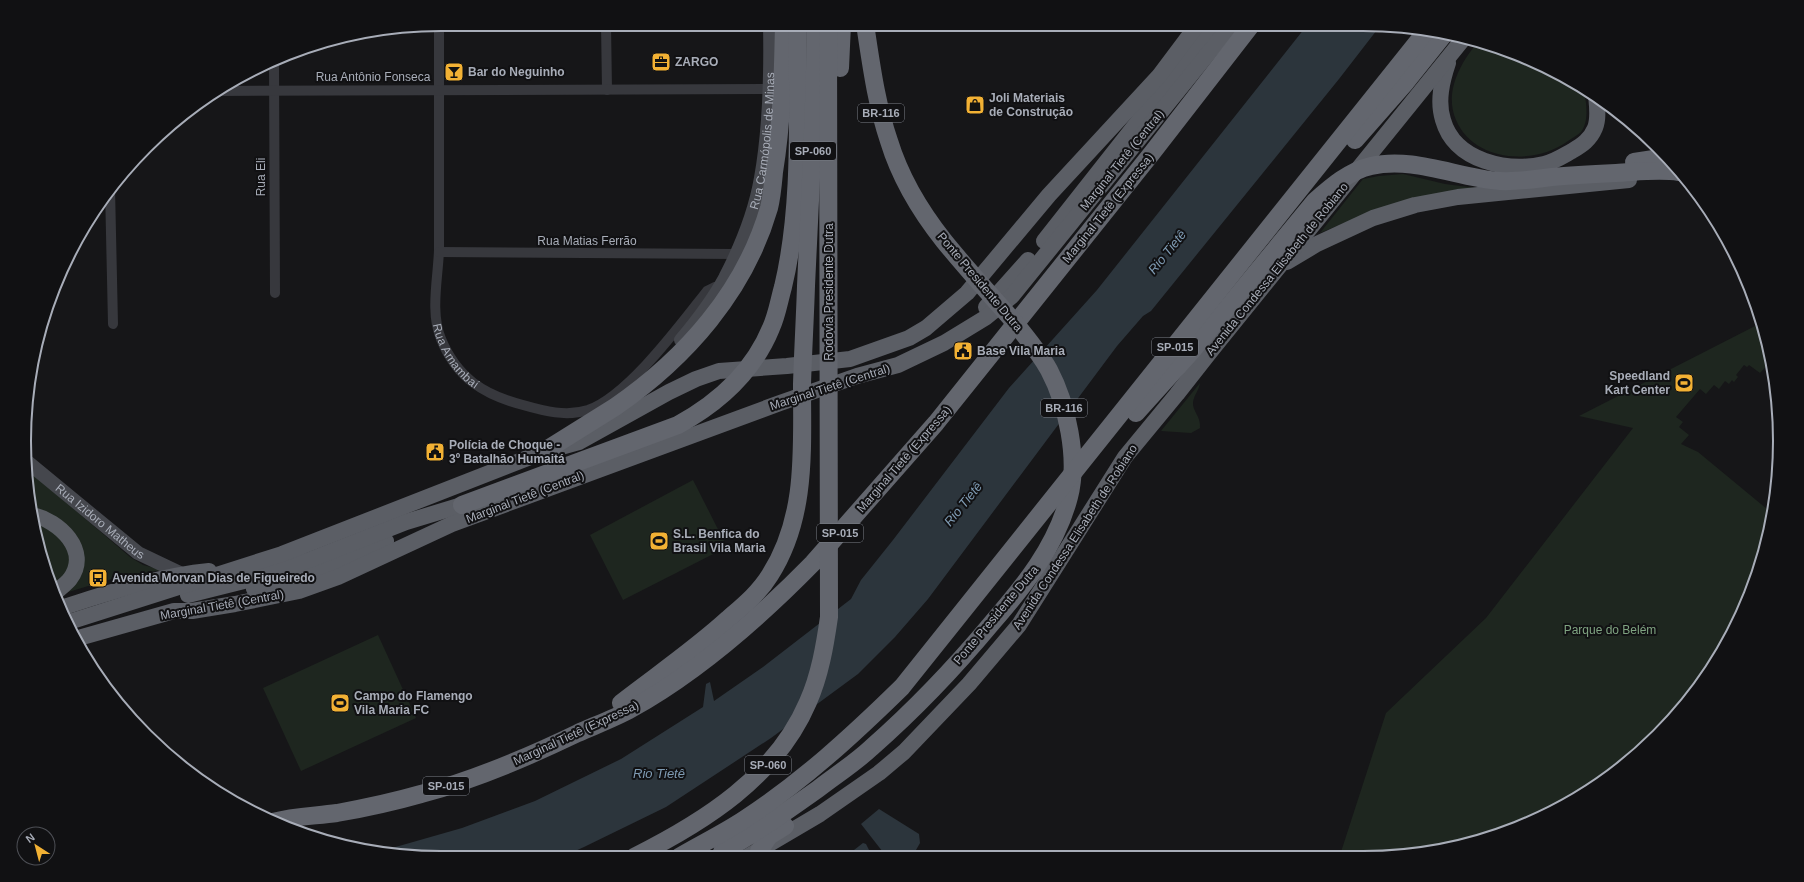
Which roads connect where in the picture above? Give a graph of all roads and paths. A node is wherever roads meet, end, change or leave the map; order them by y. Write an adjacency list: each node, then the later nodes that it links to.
1 (440, 31): 22 (street, Rua Amambaí)
2 (606, 31): 23 (street)
3 (770, 31): 20 (main road, Rua Carmópolis de Minas)
4 (784, 31): 41 (highway)
5 (798, 31): 45 (highway)
6 (816, 31): 57 (highway, Rodovia Presidente Dutra / SP-060)
7 (828, 31): 32 (highway, Rodovia Presidente Dutra / SP-060)
8 (842, 31): 32 (highway)
9 (866, 31): 56 (highway, Ponte Presidente Dutra / BR-116)
10 (1193, 31): 33 (highway)
11 (1209, 31): 19 (highway, Marginal Tietê (Central))
12 (1226, 31): 39 (highway, Marginal Tietê (Central))
13 (1247, 31): 57 (highway, Marginal Tietê (Expressa) / SP-015)
14 (1422, 36): 30 (highway, SP-015)
15 (1441, 39): 30 (highway, SP-015)
16 (1460, 43): 17 (highway, Avenida Condessa Elisabeth de Robiano)
17 (1452, 54): 25 (highway); 36 (highway, Avenida Condessa Elisabeth de Robiano)
18 (274, 67): 21 (street, Rua Eli)
19 (1167, 82): 33 (highway); 39 (highway, Marginal Tietê (Central))
20 (770, 89): 23 (street, Rua Antônio Fonseca); 35 (main road, Rua Carmópolis de Minas)
21 (274, 90): 22 (street, Rua Antônio Fonseca); 24 (street, Rua Antônio Fonseca); 38 (street, Rua Eli)
22 (439, 90): 23 (street, Rua Antônio Fonseca); 34 (street, Rua Amambaí)
23 (607, 90)
24 (228, 91)
25 (1597, 104)
26 (1660, 158): 29 (highway)
27 (1671, 171): 29 (highway)
28 (1675, 176): 36 (highway)
29 (1551, 177): 42 (highway)
30 (1298, 194): 42 (highway, SP-015)
31 (110, 199): 40 (street)
32 (829, 211): 59 (highway, Rodovia Presidente Dutra / SP-060)
33 (1015, 235): 43 (highway)
34 (439, 252): 35 (street, Rua Matias Ferrão); 37 (street, Rua Amambaí)
35 (736, 254): 37 (main road)
36 (1277, 268): 64 (highway, Avenida Condessa Elisabeth de Robiano)
37 (720, 286): 41 (main road)
38 (275, 292)
39 (1008, 292): 51 (highway, Marginal Tietê (Central))
40 (113, 324)
41 (639, 388): 43 (highway)
42 (1100, 441): 55 (highway, SP-015)
43 (543, 452): 47 (highway)
44 (32, 466): 48 (main road, Rua Izidoro Matheus)
45 (468, 503): 51 (highway); 52 (highway)
46 (38, 517): 49 (highway)
47 (236, 569): 48 (highway); 53 (highway)
48 (182, 574): 50 (highway)
49 (59, 589)
50 (66, 606)
51 (174, 611): 54 (highway, Marginal Tietê (Central))
52 (73, 622)
53 (73, 622)
54 (81, 637)
55 (922, 662): 60 (highway, SP-015); 61 (highway)
56 (941, 679): 62 (highway, Ponte Presidente Dutra); 63 (highway)
57 (600, 723): 58 (highway, Marginal Tietê (Expressa) / SP-015)
58 (283, 820)
59 (646, 851)
60 (689, 851)
61 (722, 851)
62 (725, 851)
63 (756, 851)
64 (758, 851)

